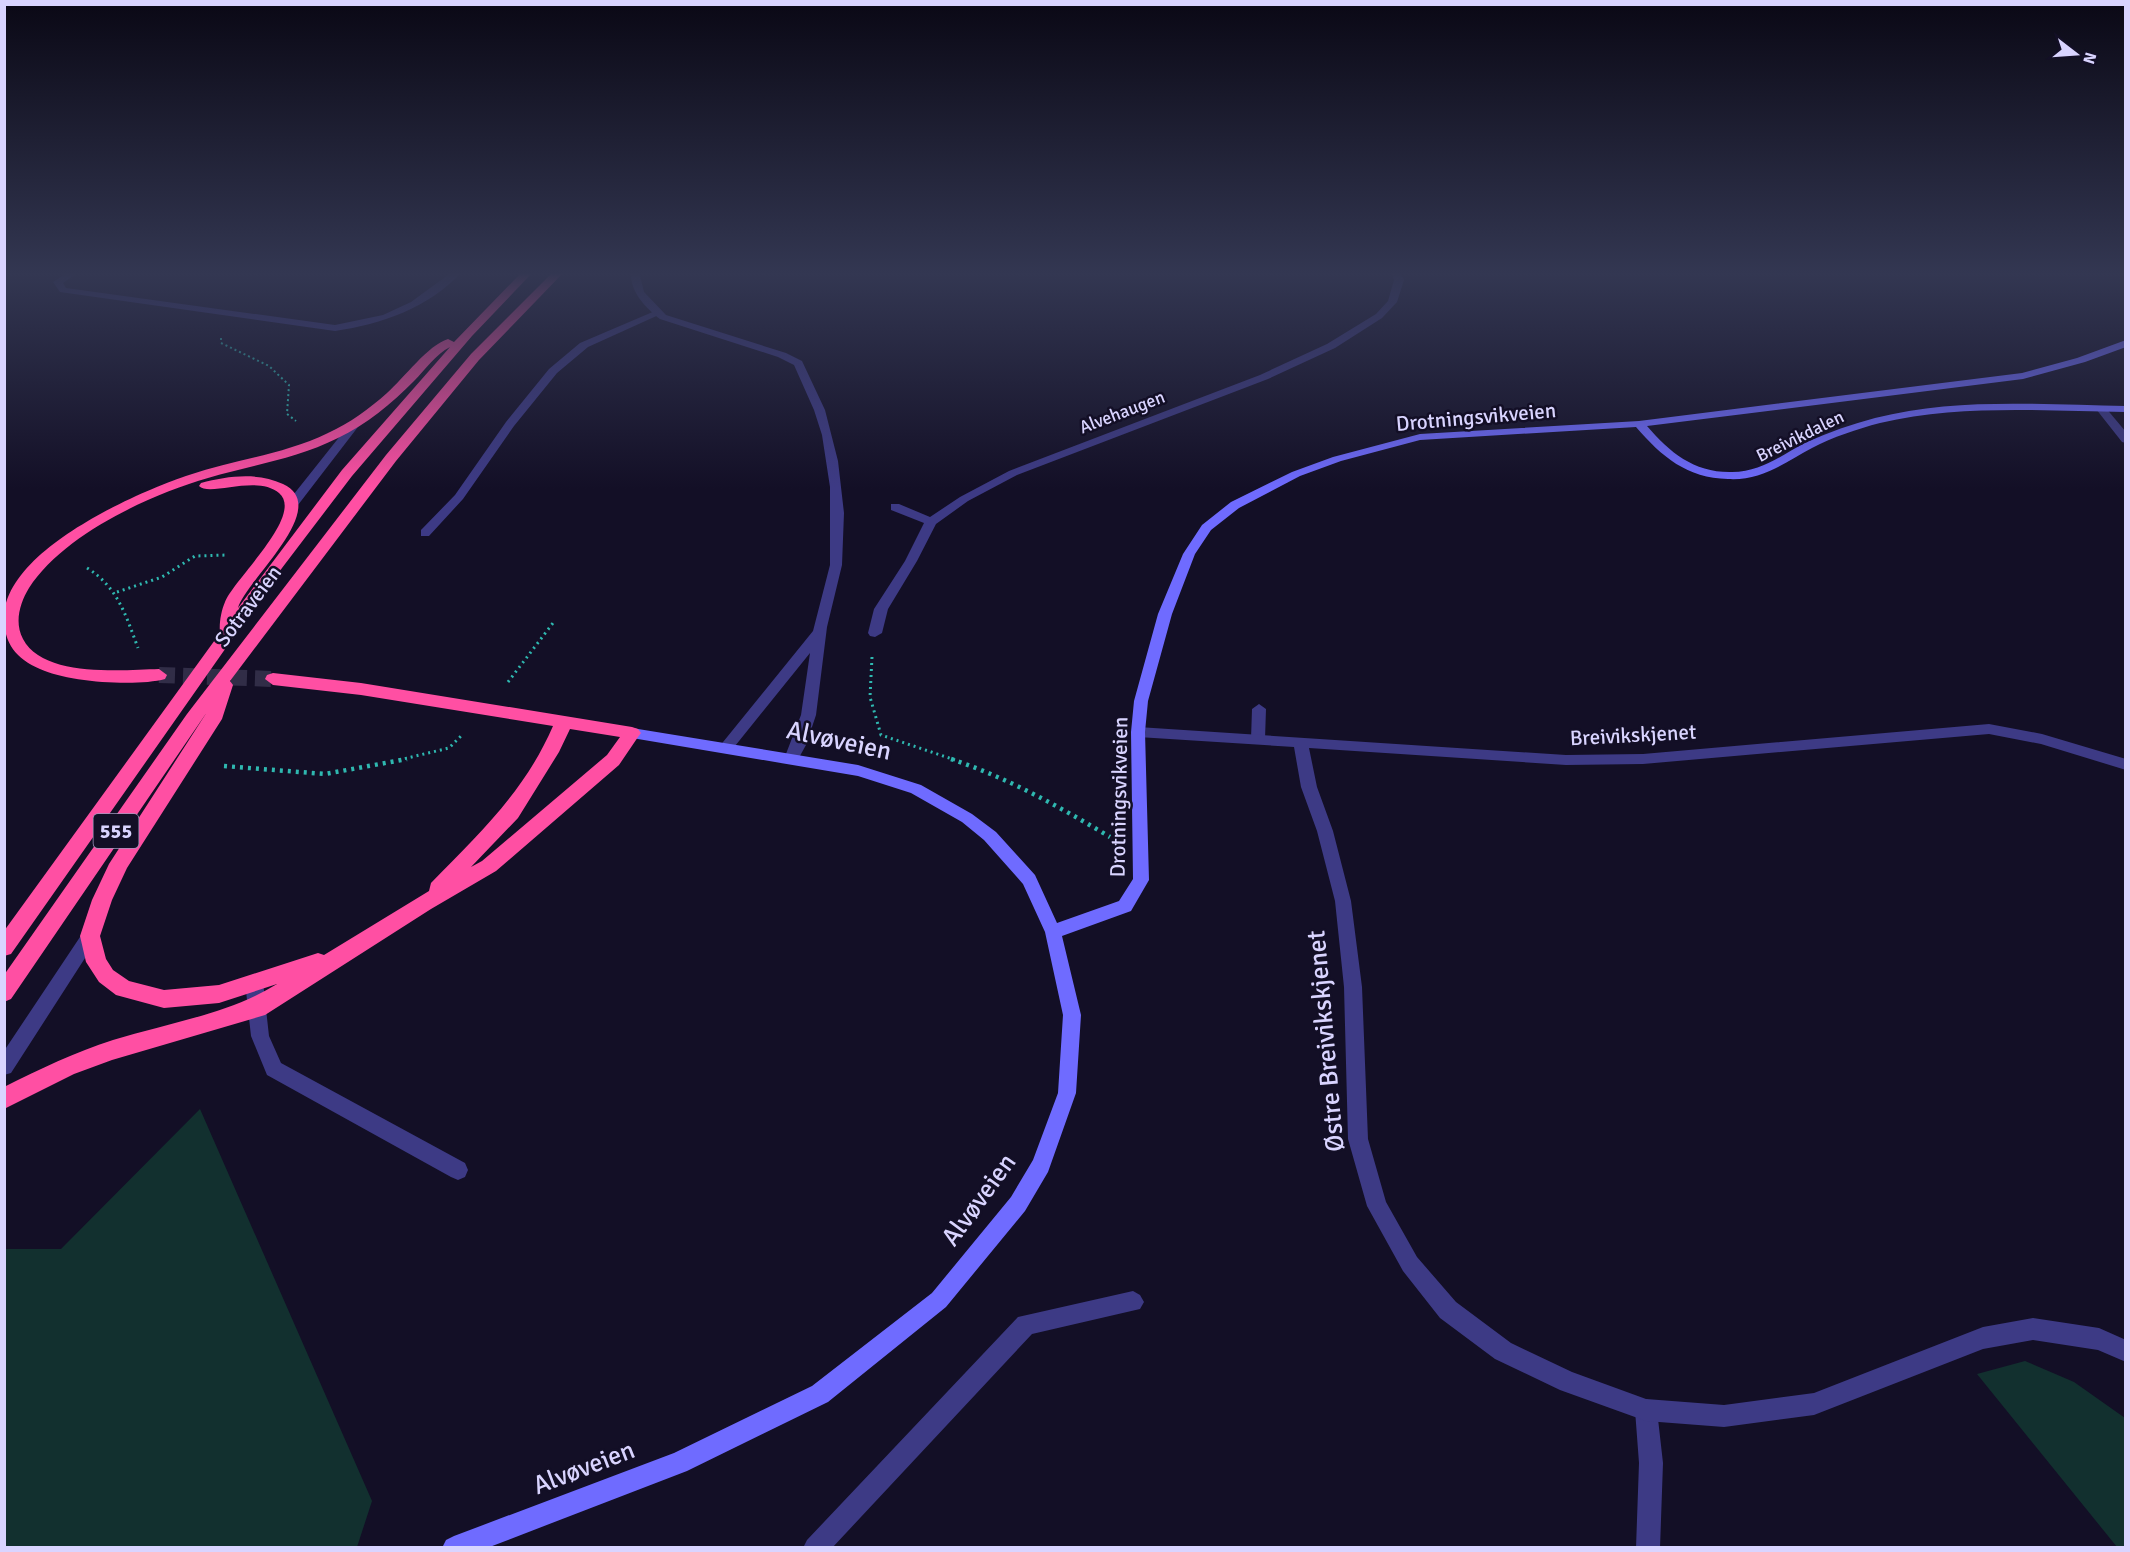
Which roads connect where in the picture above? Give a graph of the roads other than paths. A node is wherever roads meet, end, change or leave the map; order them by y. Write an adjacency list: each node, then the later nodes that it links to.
1 (445, 344): 10 (highway, 555)
2 (458, 344): 20 (highway, Sotraveien / 555)
3 (488, 344): 21 (highway, Sotraveien / 555)
4 (585, 344): 17 (street)
5 (749, 344): 18 (street)
6 (1333, 344): 16 (street, Alvehaugen)
7 (2122, 344): 11 (main road, Drotningsvikveien)
8 (2101, 409): 9 (main road, Breivikdalen); 11 (main road, Breivikdalen); 12 (street)
9 (2126, 410)
10 (356, 423): 13 (street, 555); 14 (highway, 555)
11 (1639, 424): 26 (main road, Drotningsvikveien)
12 (2126, 440)
13 (294, 502): 14 (highway, 555); 20 (highway, 555)
14 (126, 507): 22 (highway, 555)
15 (895, 507): 16 (street)
16 (931, 522): 19 (street, Alvehaugen)
17 (425, 533)
18 (819, 633): 30 (street); 31 (street)
19 (875, 633)
20 (227, 636): 36 (highway, Sotraveien / 555)
21 (230, 670): 35 (highway, 555); 39 (highway, Sotraveien / 555)
22 (159, 675)
23 (273, 679): 25 (highway)
24 (1259, 709): 28 (street)
25 (564, 722): 27 (highway); 33 (highway)
26 (1138, 732): 28 (street, Breivikskjenet); 34 (main road, Drotningsvikveien)
27 (632, 733): 30 (main road, Alvøveien); 33 (highway)
28 (1258, 739): 29 (street, Breivikskjenet)
29 (1300, 741): 32 (street, Breivikskjenet); 46 (street, Østre Breivikskjenet)
30 (726, 747): 31 (main road, Alvøveien)
31 (791, 759): 34 (main road, Alvøveien)
32 (2126, 765)
33 (424, 903): 37 (highway)
34 (1053, 932): 47 (main road, Alvøveien)
35 (90, 936): 38 (highway); 41 (street, 555)
36 (4, 948)
37 (342, 954): 38 (highway); 40 (highway)
38 (254, 982): 40 (street)
39 (4, 993)
40 (257, 1008): 42 (highway); 43 (street)
41 (4, 1067)
42 (4, 1099)
43 (458, 1170)
44 (1132, 1302): 48 (street)
45 (2126, 1351): 46 (street, Østre Breivikskjenet)
46 (1646, 1410): 49 (street)
47 (454, 1548)
48 (815, 1548)
49 (1648, 1548)

